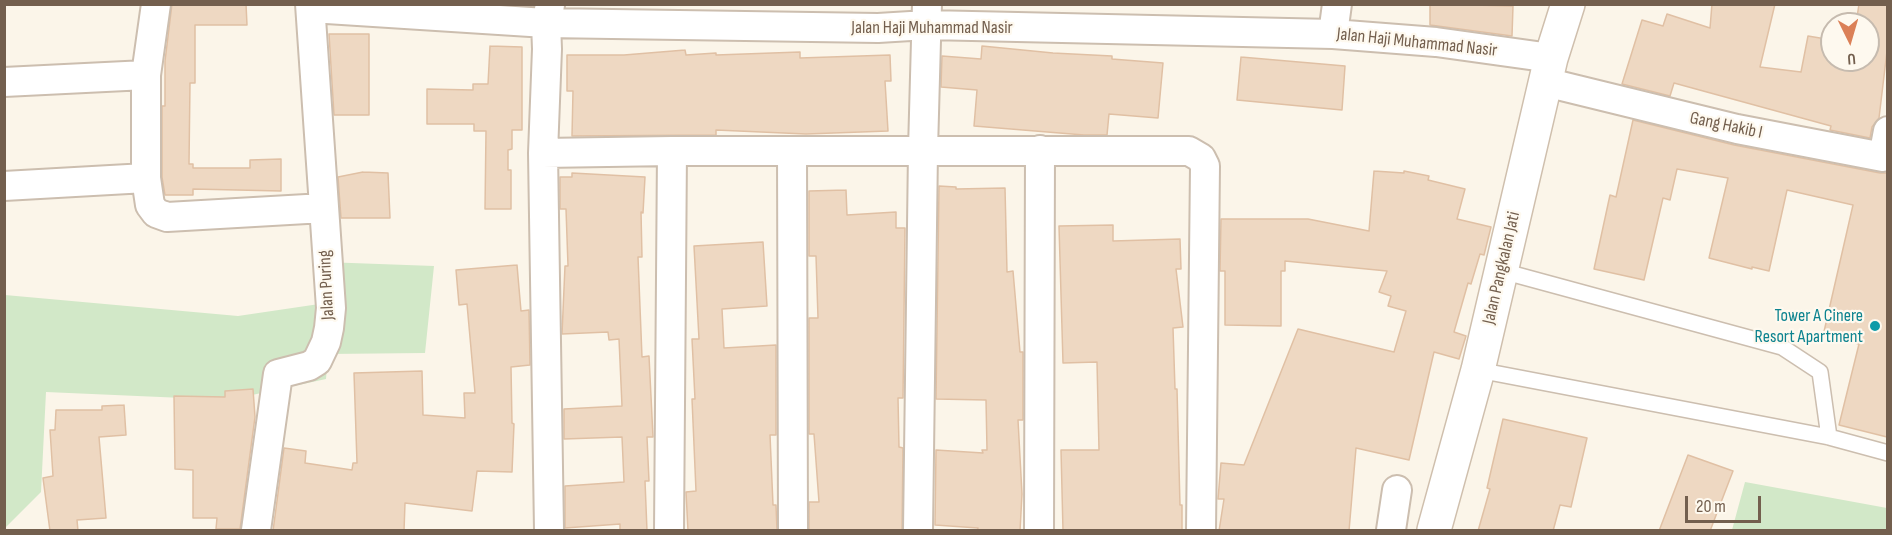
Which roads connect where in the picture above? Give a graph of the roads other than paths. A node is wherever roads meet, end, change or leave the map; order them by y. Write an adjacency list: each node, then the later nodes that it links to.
1 (156, 4): 10 (street)
2 (1337, 4): 8 (street)
3 (1568, 4): 9 (main road, Jalan Pangkalan Jati)
4 (310, 6): 5 (street, Jalan Haji Muhammad Nasir); 20 (street, Jalan Puring)
5 (548, 14): 6 (street, Jalan Haji Muhammad Nasir); 17 (street)
6 (927, 15): 7 (street, Jalan Haji Muhammad Nasir); 13 (street)
7 (1119, 17): 8 (street, Jalan Haji Muhammad Nasir)
8 (1333, 34): 9 (street, Jalan Haji Muhammad Nasir)
9 (1548, 70): 12 (street, Gang Hakib I); 21 (main road, Jalan Pangkalan Jati)
10 (146, 75): 11 (street); 18 (street)
11 (4, 82)
12 (1887, 131)
13 (923, 150): 14 (street); 16 (street); 30 (street)
14 (1040, 150): 31 (street); 32 (street)
15 (672, 151): 16 (street); 17 (street); 28 (street)
16 (792, 151): 29 (street)
17 (543, 153): 27 (street)
18 (146, 178): 19 (street); 20 (street)
19 (4, 186)
20 (324, 208): 26 (street, Jalan Puring)
21 (1502, 271): 22 (main road, Jalan Pangkalan Jati); 23 (lane)
22 (1478, 370): 23 (lane); 34 (main road, Jalan Pangkalan Jati)
23 (1829, 436): 24 (lane)
24 (1887, 453)
25 (1397, 490): 33 (street)
26 (256, 531)
27 (549, 531)
28 (669, 531)
29 (793, 531)
30 (918, 531)
31 (1039, 531)
32 (1201, 531)
33 (1391, 531)
34 (1434, 531)

